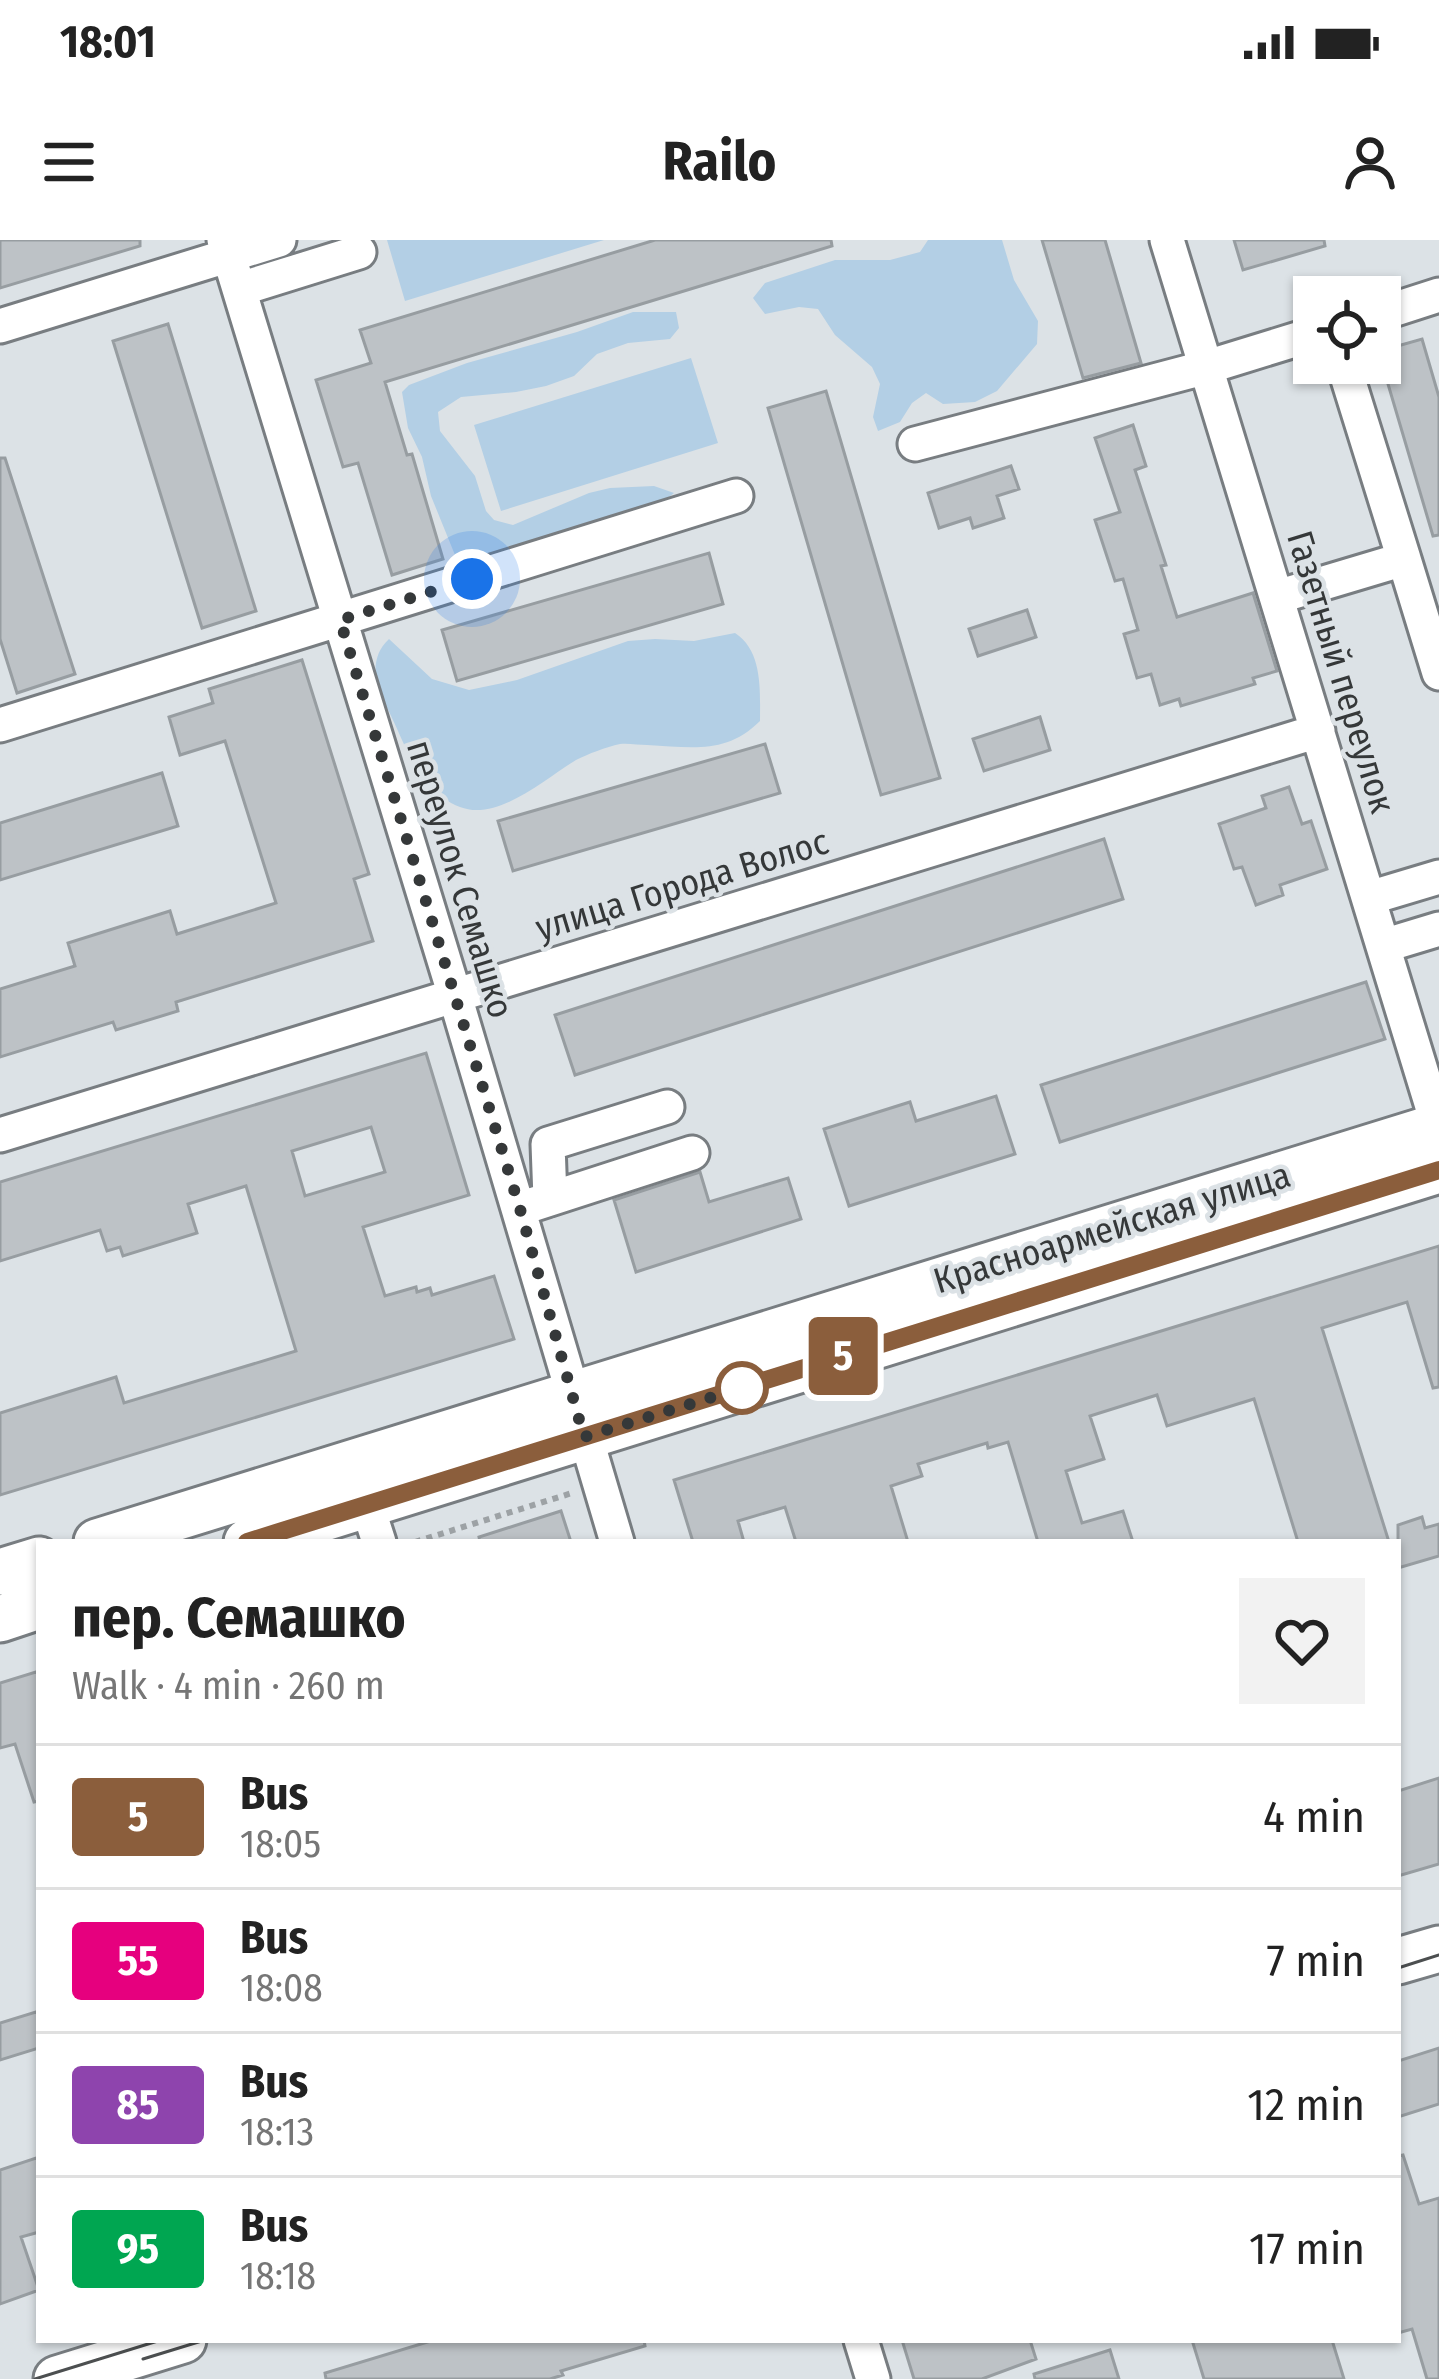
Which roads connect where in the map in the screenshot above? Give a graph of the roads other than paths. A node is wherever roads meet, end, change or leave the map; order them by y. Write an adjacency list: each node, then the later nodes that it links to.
1 (279, 240): 3 (street)
2 (1167, 240): 10 (street, Газетный переулок)
3 (227, 248): 5 (street, переулок Семашко); 8 (street)
4 (359, 252): 5 (street)
5 (240, 289): 16 (street, переулок Семашко)
6 (1439, 296): 7 (street)
7 (1401, 308)
8 (0, 326)
9 (1293, 340): 10 (street)
10 (1207, 367): 12 (street); 15 (street, Газетный переулок)
11 (1349, 384): 14 (street)
12 (915, 445)
13 (736, 496): 16 (street)
14 (1404, 559): 15 (street); 17 (street)
15 (1277, 597): 19 (street, Газетный переулок)
16 (340, 620): 18 (street); 24 (street, переулок Семашко)
17 (1439, 673)
18 (0, 725)
19 (1318, 730): 21 (street, Газетный переулок); 24 (street, улица Города Волос)
20 (1439, 877): 21 (street)
21 (1369, 898): 23 (street, Газетный переулок)
22 (1439, 929): 23 (street)
23 (1383, 946): 26 (street, Газетный переулок)
24 (455, 996): 27 (street, улица Города Волос); 30 (street, переулок Семашко)
25 (667, 1107): 30 (street)
26 (1439, 1126): 31 (main road, Красноармейская улица)
27 (0, 1135)
28 (692, 1153): 30 (street)
29 (1439, 1170): 31 (main road, Красноармейская улица)
30 (535, 1204): 31 (street, переулок Семашко)
31 (578, 1416): 32 (main road, Красноармейская улица); 33 (main road, Красноармейская улица); 35 (street, переулок Семашко)
32 (373, 1523): 34 (main road, Красноармейская улица)
33 (108, 1539)
34 (267, 1539)
35 (616, 1539)
36 (36, 1561): 37 (main road)
37 (0, 1572)
38 (36, 1607): 39 (main road)
39 (0, 1618)
40 (1439, 1948): 41 (main road)
41 (1401, 1960)
42 (173, 2343): 44 (main road)
43 (862, 2343): 45 (street)
44 (57, 2379)
45 (873, 2379)

